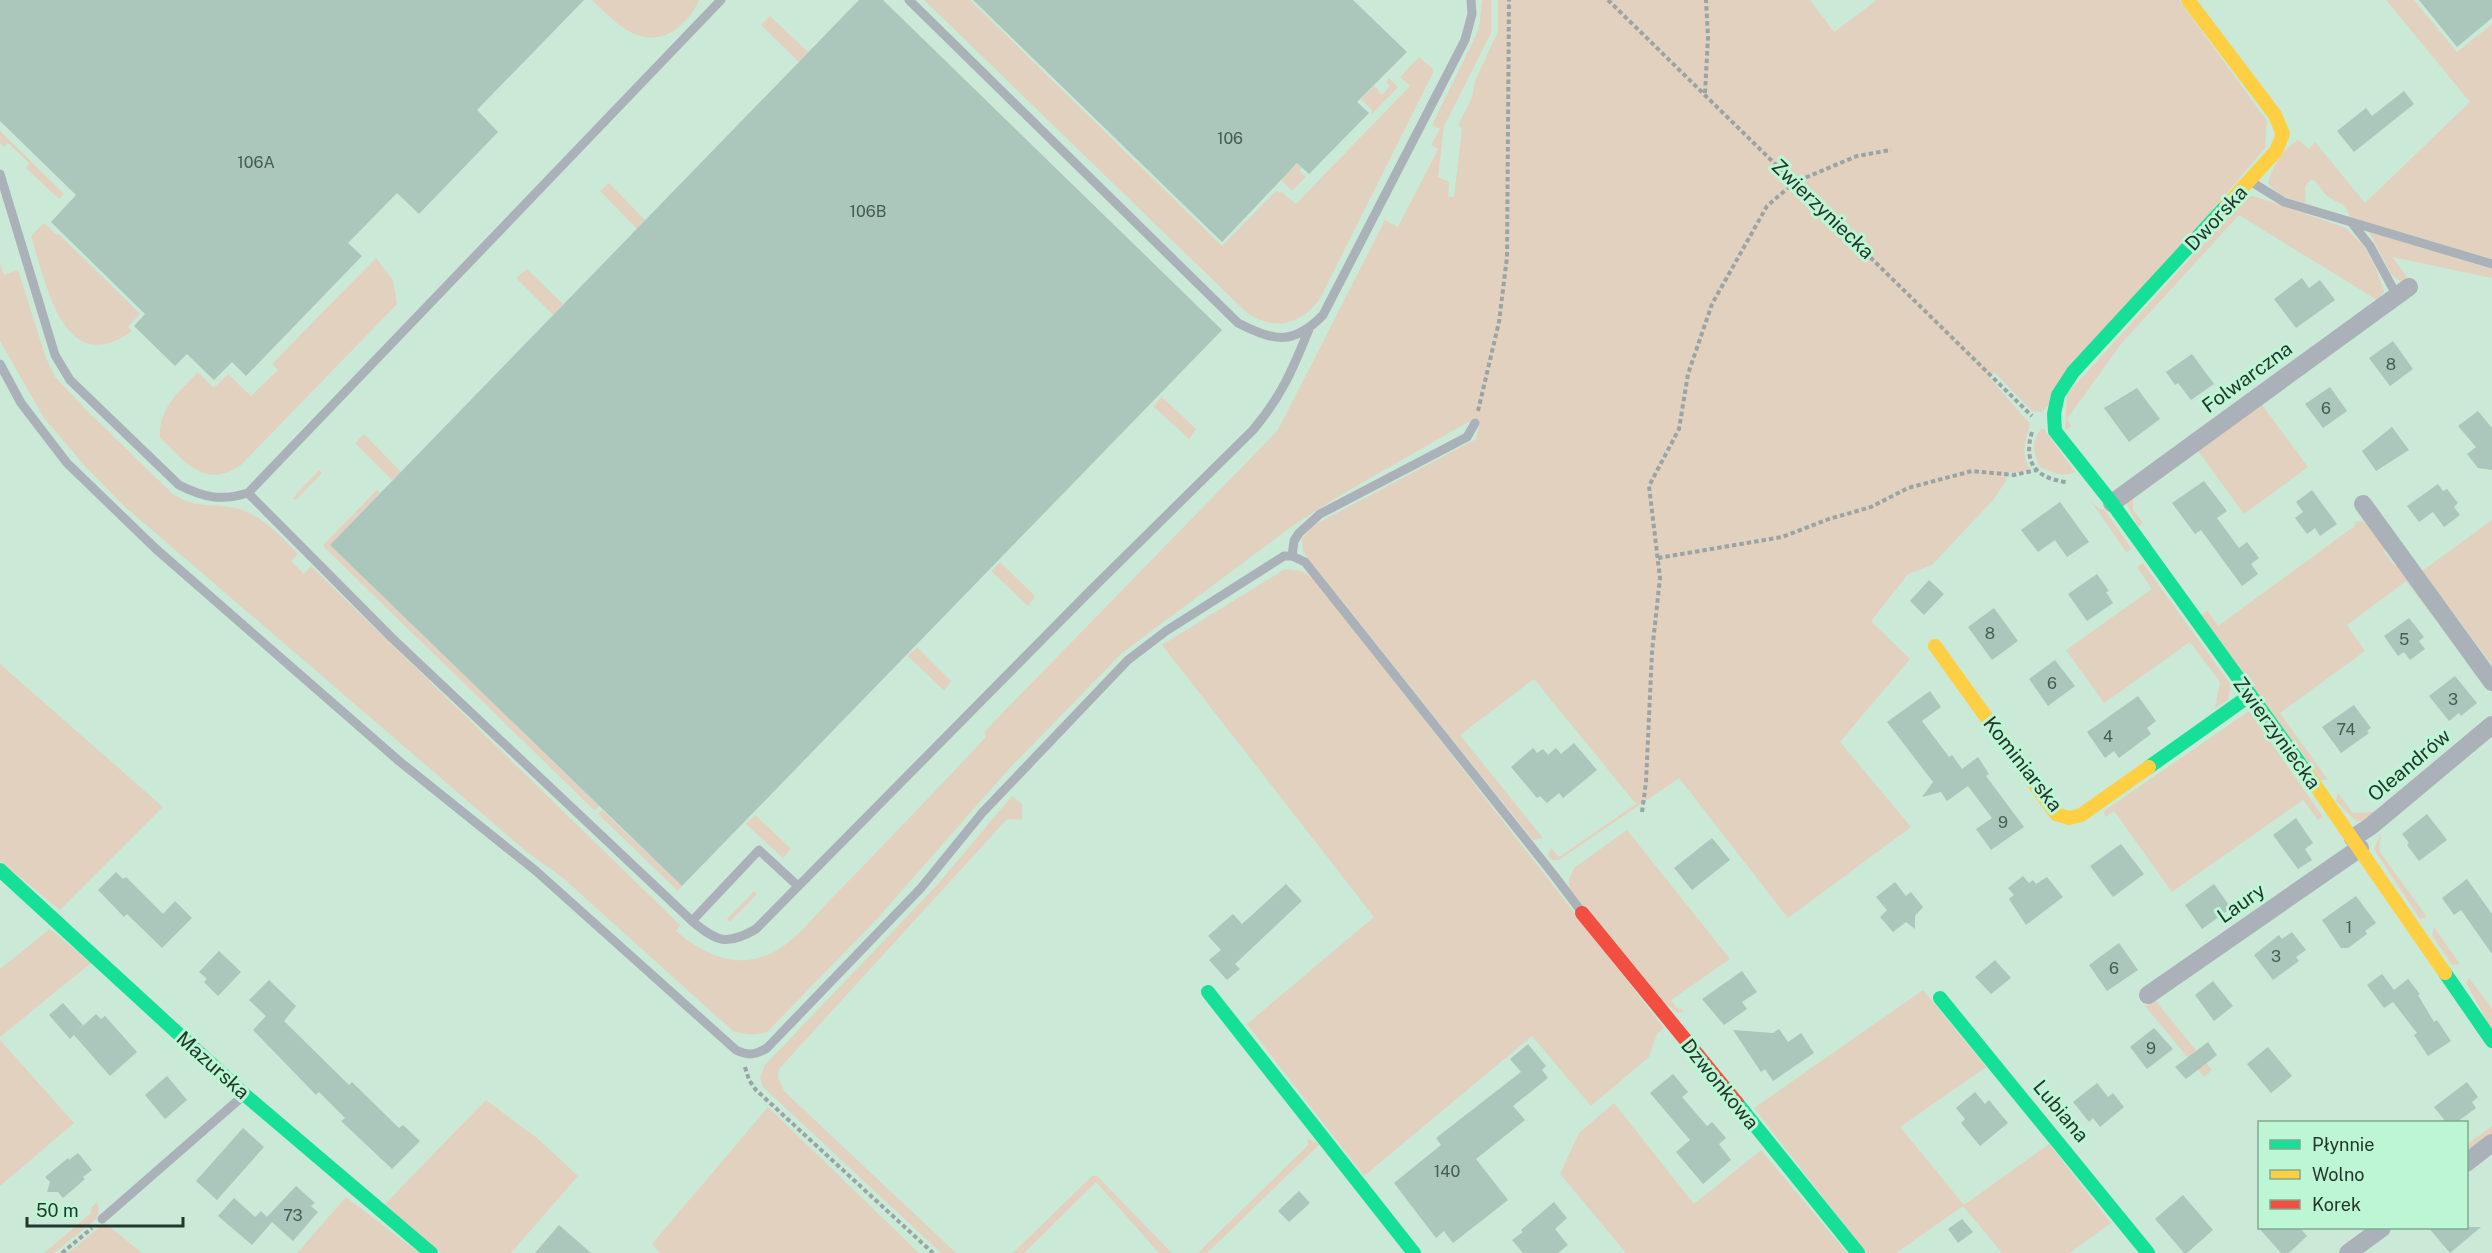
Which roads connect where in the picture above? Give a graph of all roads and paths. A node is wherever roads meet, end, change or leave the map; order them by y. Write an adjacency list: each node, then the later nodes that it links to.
1 (720, 0): 22 (lane)
2 (909, 0): 16 (lane)
3 (1471, 0): 16 (lane)
4 (1509, 0): 19 (path)
5 (1608, 0): 8 (path, Zwierzyniecka)
6 (1706, 0): 8 (path)
7 (2188, 0): 11 (street, Dworska)
8 (1705, 94): 12 (path, Zwierzyniecka)
9 (1891, 150): 12 (path)
10 (0, 174): 22 (lane)
11 (2250, 181): 13 (lane); 20 (street, Dworska)
12 (1795, 182): 18 (path, Zwierzyniecka); 26 (path)
13 (2352, 223): 14 (lane); 15 (lane)
14 (2492, 264)
15 (2403, 291): 23 (street, Folwarczna)
16 (1309, 329): 34 (lane)
17 (0, 364): 41 (lane)
18 (2036, 420)
19 (1475, 423): 25 (lane)
20 (2055, 430): 23 (street, Zwierzyniecka)
21 (2036, 470): 26 (path)
22 (248, 493): 36 (lane)
23 (2112, 503): 29 (street, Zwierzyniecka)
24 (2363, 504): 28 (street)
25 (1292, 556): 35 (lane); 41 (lane)
26 (1658, 558): 31 (path)
27 (1935, 646): 29 (street, Kominiarska)
28 (2492, 682)
29 (2249, 696): 32 (street, Zwierzyniecka)
30 (2492, 725): 32 (street, Oleandrów)
31 (1642, 812)
32 (2356, 843): 38 (street, Laury); 40 (street, Zwierzyniecka)
33 (0, 870): 42 (street, Mazurska)
34 (798, 886): 36 (lane); 36 (lane)
35 (1582, 913): 51 (street, Dzwonkowa)
36 (692, 921)
37 (1208, 992): 50 (street)
38 (2148, 995)
39 (1940, 998): 52 (street, Lubiana)
40 (2492, 1041)
41 (745, 1054): 49 (path)
42 (245, 1095): 45 (lane); 48 (street, Mazurska)
43 (2492, 1143): 44 (street)
44 (2468, 1161)
45 (102, 1219): 47 (path)
46 (2379, 1229): 53 (street)
47 (62, 1253)
48 (431, 1253)
49 (933, 1253)
50 (1414, 1253)
51 (1858, 1253)
52 (2148, 1253)
53 (2348, 1253)

